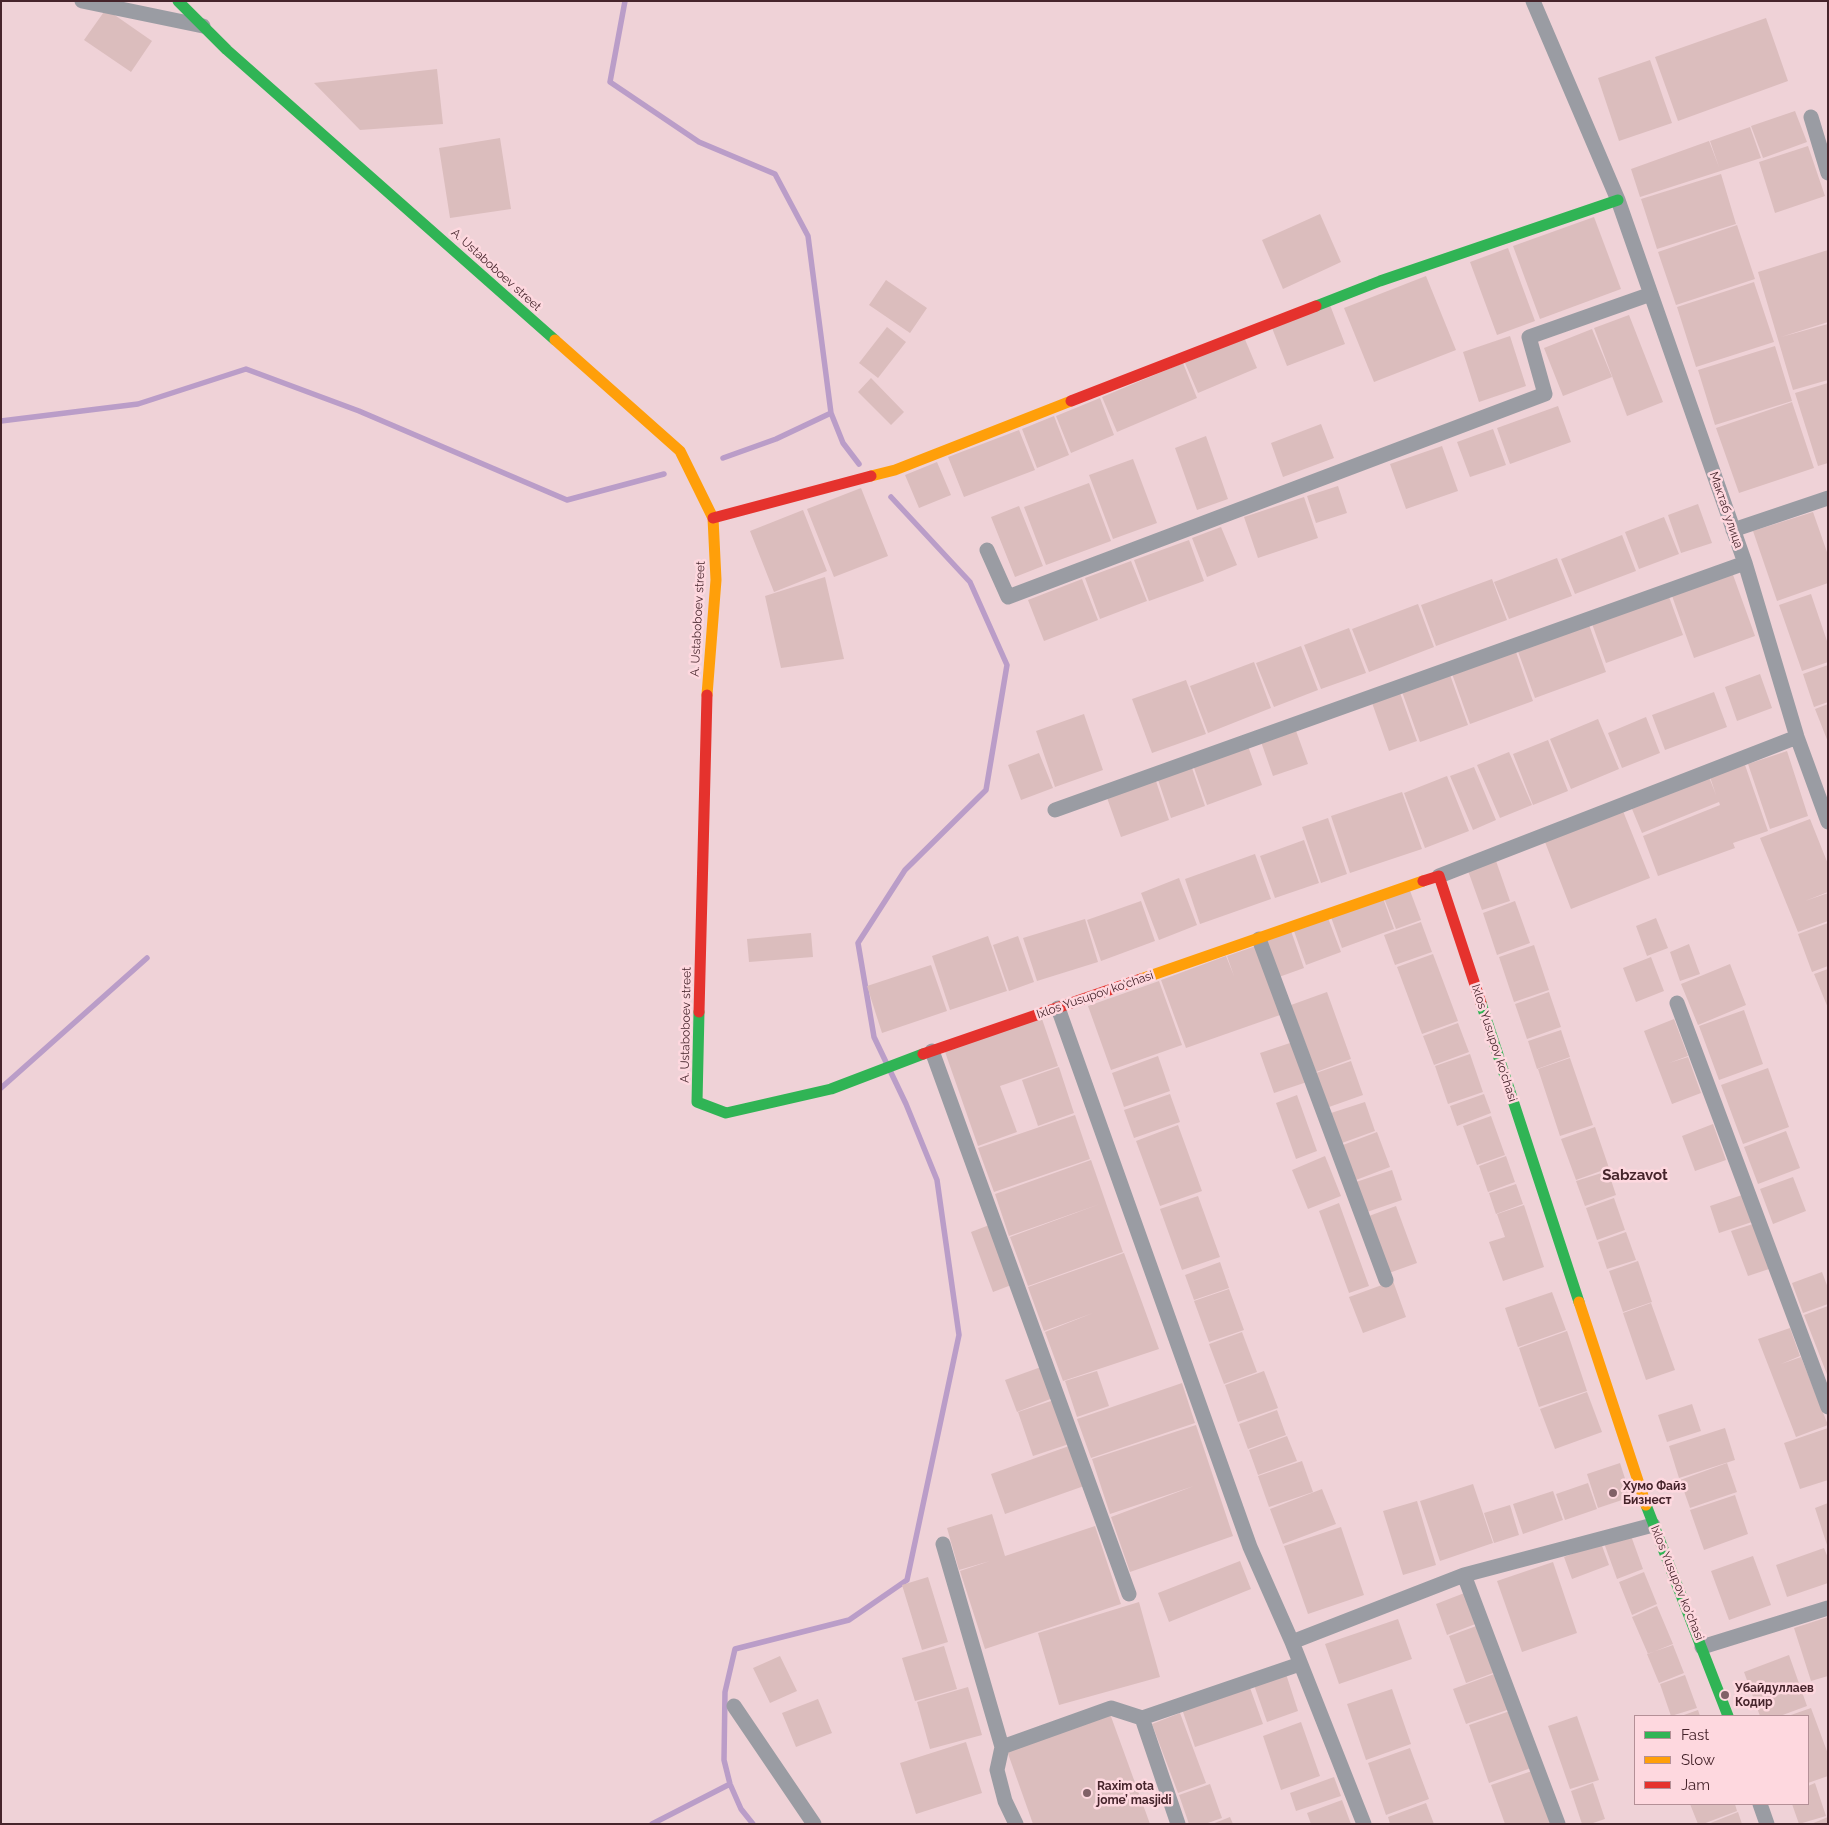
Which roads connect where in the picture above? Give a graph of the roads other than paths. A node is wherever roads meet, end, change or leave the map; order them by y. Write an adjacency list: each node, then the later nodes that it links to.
1 (82, 1): 4 (street)
2 (178, 1): 4 (street, A. Ustaboboev street)
3 (1533, 1): 7 (street, Мактаб улица)
4 (203, 26): 10 (street, A. Ustaboboev street)
5 (1811, 117): 6 (street)
6 (1828, 174)
7 (1618, 200): 8 (street, Мактаб улица); 10 (street)
8 (1650, 294): 11 (street, Мактаб улица); 12 (street)
9 (1828, 498): 11 (street)
10 (713, 518): 22 (street, A. Ustaboboev street)
11 (1733, 530): 13 (street, Мактаб улица)
12 (988, 550)
13 (1744, 563): 14 (street, Мактаб улица); 15 (street)
14 (1797, 737): 16 (street, Мактаб улица); 17 (street)
15 (1055, 810)
16 (1828, 822)
17 (1439, 876): 18 (street, Ixlos Yusupov ko'chasi); 25 (street, Ixlos Yusupov ko'chasi)
18 (1259, 939): 20 (street, Ixlos Yusupov ko'chasi); 23 (street)
19 (1677, 1003): 24 (street)
20 (1058, 1008): 21 (street, Ixlos Yusupov ko'chasi); 30 (street)
21 (932, 1051): 22 (street, Ixlos Yusupov ko'chasi); 28 (street)
22 (879, 1072)
23 (1386, 1280)
24 (1828, 1407)
25 (1653, 1525): 27 (street); 31 (street, Ixlos Yusupov ko'chasi)
26 (943, 1544): 36 (street)
27 (1464, 1575): 30 (street); 42 (street)
28 (1129, 1594)
29 (1828, 1608): 31 (street)
30 (1292, 1642): 32 (street)
31 (1702, 1647): 34 (street, Ixlos Yusupov ko'chasi)
32 (1300, 1664): 35 (street); 41 (street)
33 (734, 1706): 38 (street)
34 (1728, 1715)
35 (1142, 1718): 36 (street); 40 (street)
36 (1002, 1747): 39 (street)
37 (1760, 1805): 43 (street)
38 (814, 1824)
39 (1016, 1824)
40 (1178, 1824)
41 (1364, 1824)
42 (1558, 1824)
43 (1767, 1824)

